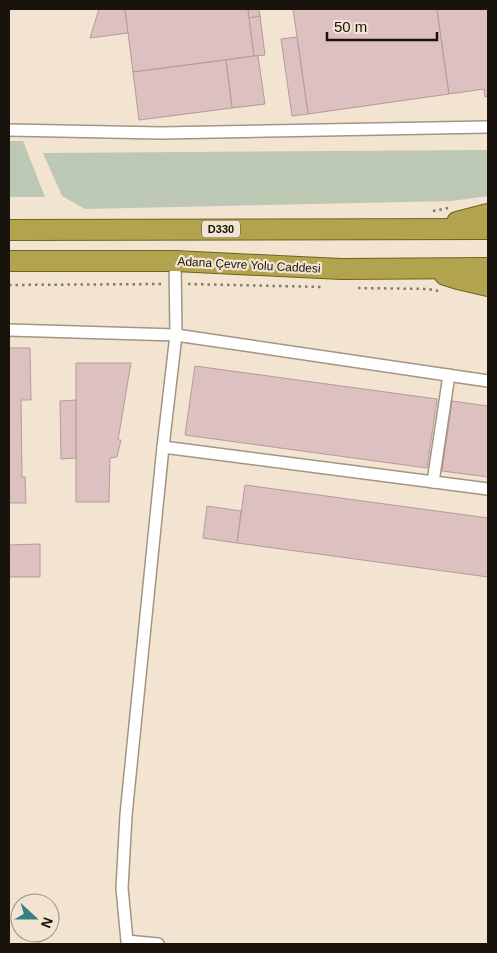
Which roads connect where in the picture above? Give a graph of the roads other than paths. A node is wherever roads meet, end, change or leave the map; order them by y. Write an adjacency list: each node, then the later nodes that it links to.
1 (488, 127): 2 (street)
2 (9, 130)
3 (488, 214): 4 (highway)
4 (434, 229): 5 (highway, D330); 6 (highway, D330)
5 (488, 229)
6 (9, 230)
7 (9, 261): 8 (highway, Adana Çevre Yolu Caddesi)
8 (175, 261): 10 (highway, Adana Çevre Yolu Caddesi); 13 (street)
9 (488, 268): 10 (highway, Adana Çevre Yolu Caddesi)
10 (430, 269): 11 (highway)
11 (488, 286)
12 (9, 330): 13 (street)
13 (176, 335): 14 (street); 16 (street)
14 (449, 375): 15 (street); 17 (street)
15 (488, 380)
16 (163, 447): 17 (street); 19 (street)
17 (433, 482): 18 (street)
18 (488, 489)
19 (158, 944)

